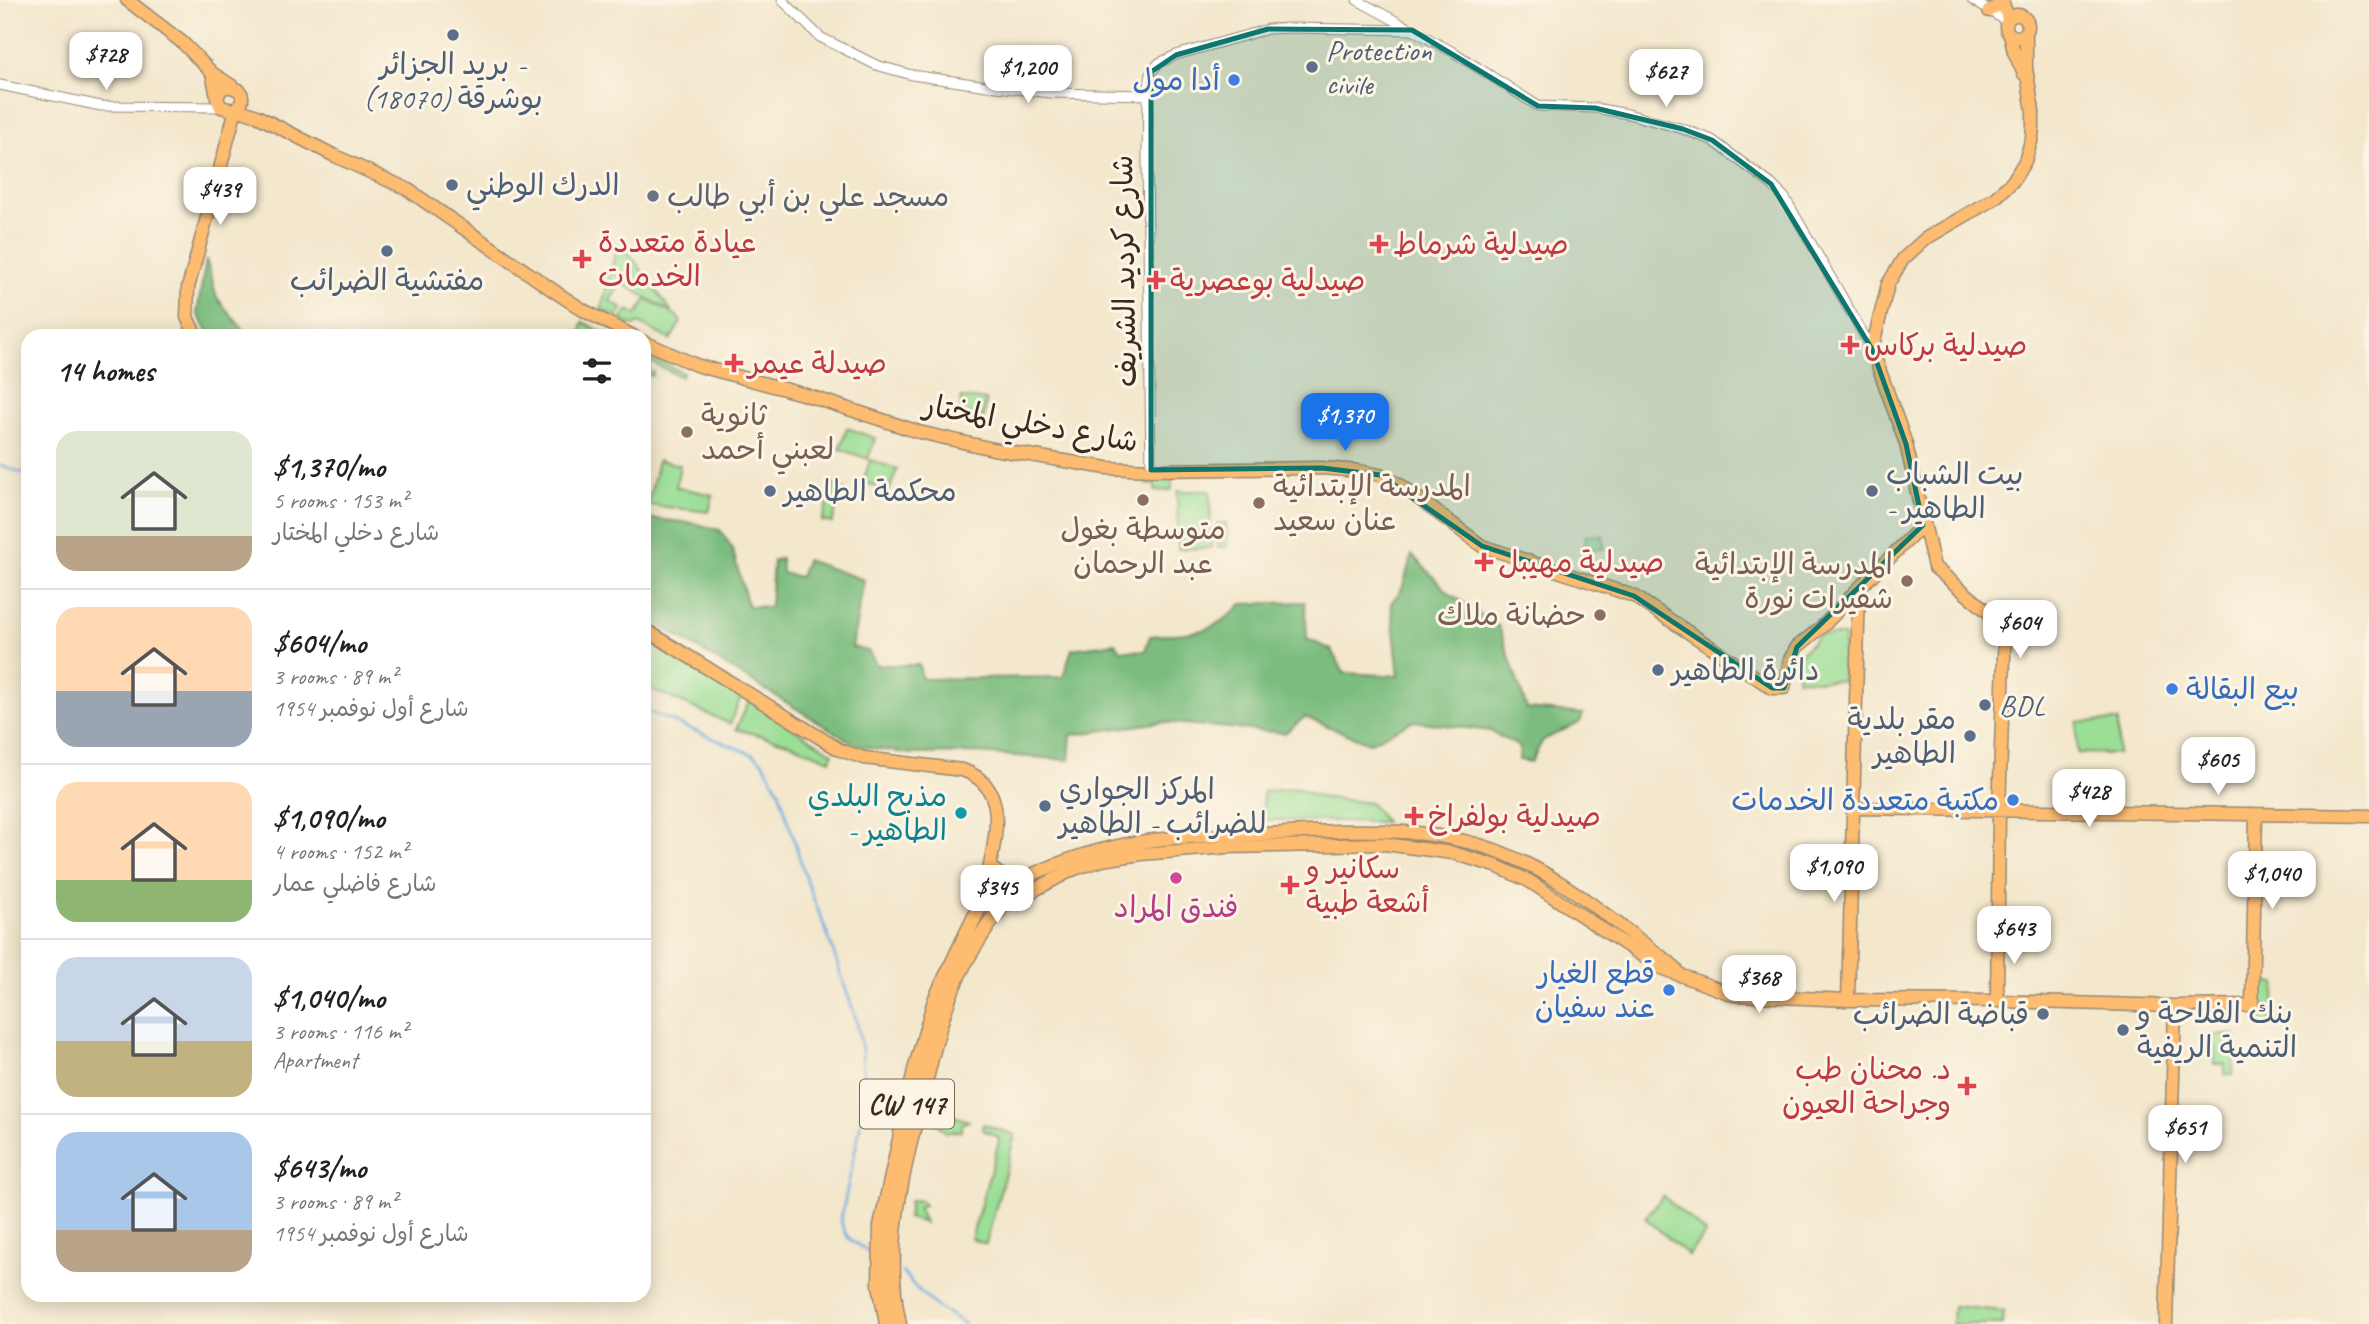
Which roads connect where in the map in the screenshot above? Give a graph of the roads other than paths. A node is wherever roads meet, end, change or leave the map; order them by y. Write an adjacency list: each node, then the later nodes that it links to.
1 (127, 0): 10 (main road)
2 (782, 0): 14 (street)
3 (1357, 0): 8 (street)
4 (1972, 0): 6 (street)
5 (2005, 1): 6 (main road); 7 (main road)
6 (1989, 10): 7 (street)
7 (2011, 22): 9 (main road); 9 (main road); 11 (main road)
8 (1412, 30): 14 (street, شارع كرديد الشريف); 22 (street)
9 (2026, 32): 11 (main road)
10 (212, 73): 13 (main road); 15 (main road)
11 (2026, 77): 22 (main road)
12 (0, 85): 15 (street)
13 (237, 89): 15 (main road); 16 (main road); 17 (main road)
14 (1148, 95): 23 (street, شارع كرديد الشريف)
15 (216, 104): 16 (main road); 18 (main road)
16 (237, 109): 17 (main road); 18 (main road)
17 (257, 116): 20 (main road)
18 (230, 123): 19 (main road)
19 (193, 329)
20 (620, 329)
21 (651, 345): 23 (main road, شارع دخلي المختار)
22 (1872, 349): 24 (main road)
23 (1151, 470): 25 (main road, شارع دخلي المختار)
24 (1923, 525): 25 (main road); 28 (main road)
25 (1858, 588): 27 (main road)
26 (651, 633): 31 (main road)
27 (1854, 808): 28 (main road); 37 (main road)
28 (1999, 811): 29 (main road); 38 (main road)
29 (2256, 815): 30 (main road); 39 (main road)
30 (2369, 816)
31 (991, 856): 32 (main road); 34 (main road)
32 (994, 870): 33 (main road); 33 (main road)
33 (1006, 884): 34 (main road); 35 (main road); 36 (main road)
34 (985, 894): 35 (main road); 40 (highway, CW 147)
35 (1003, 906): 36 (main road); 41 (highway, CW 147)
36 (1682, 975): 37 (main road)
37 (1848, 1000): 38 (main road)
38 (1997, 1001): 39 (main road)
39 (2175, 1006): 42 (main road)
40 (887, 1324)
41 (899, 1324)
42 (2166, 1324)

